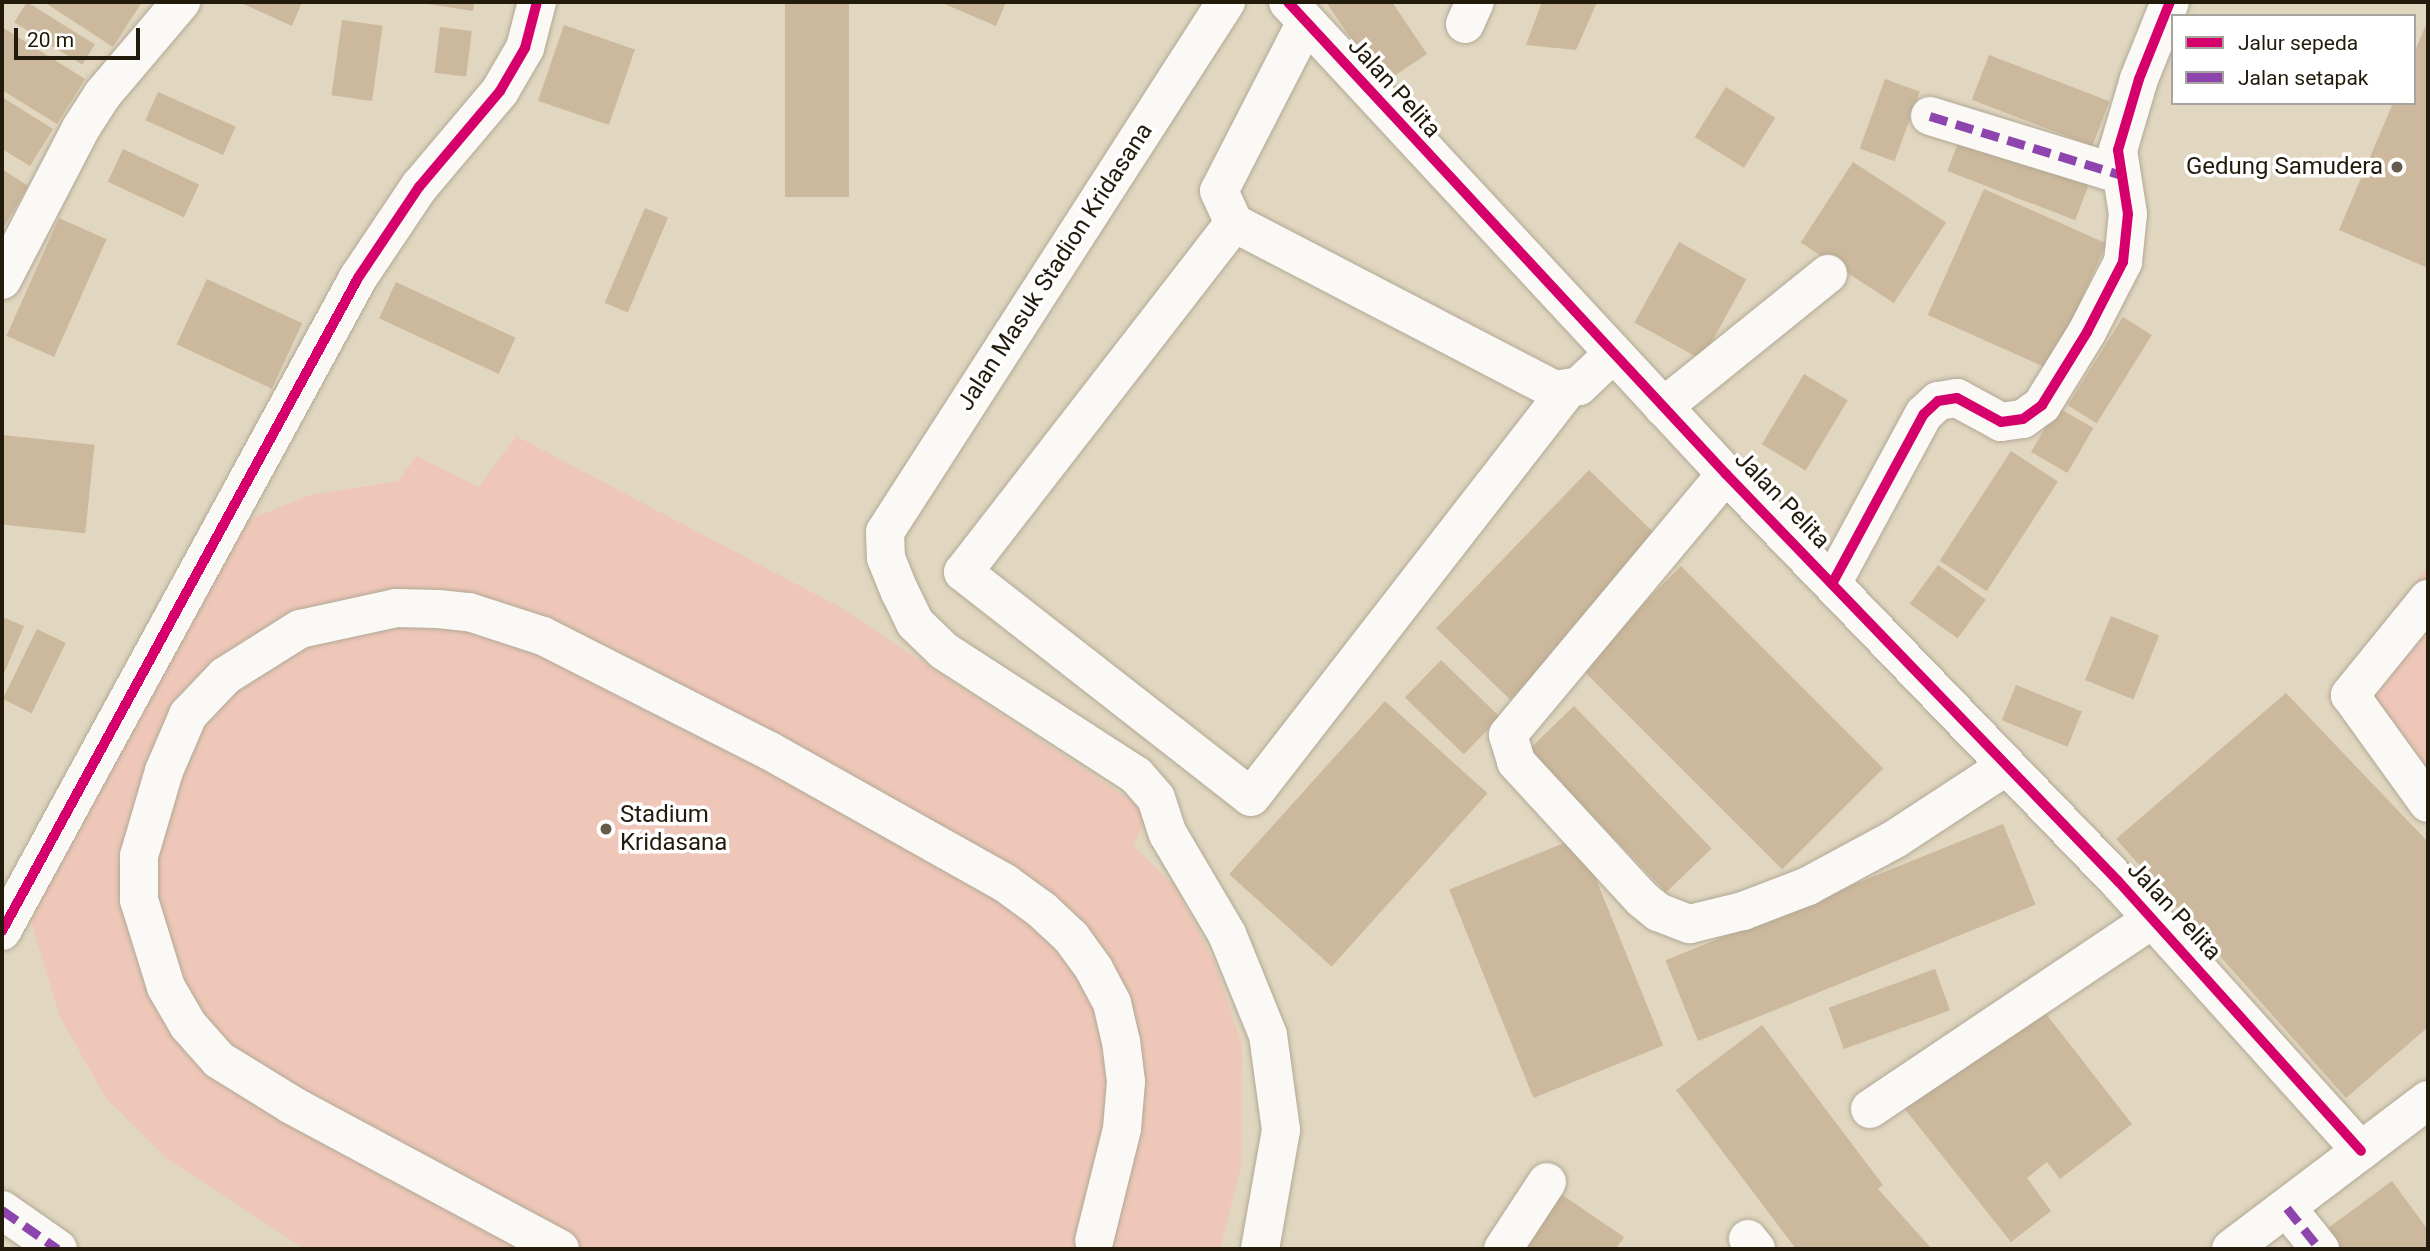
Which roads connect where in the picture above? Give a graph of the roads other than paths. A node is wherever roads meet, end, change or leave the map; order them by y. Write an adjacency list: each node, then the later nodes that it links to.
1 (181, 2): 10 (street)
2 (537, 2): 20 (street)
3 (1226, 2): 30 (street, Jalan Masuk Stadion Kridasana)
4 (2170, 2): 7 (street)
5 (1297, 12): 8 (street); 11 (street, Jalan Pelita)
6 (1930, 116): 7 (street)
7 (2119, 174): 15 (street)
8 (1234, 223): 12 (street); 12 (street)
9 (1828, 274): 13 (street)
10 (2, 280)
11 (1613, 354): 12 (street); 13 (street, Jalan Pelita)
12 (1567, 390)
13 (1663, 407): 14 (street, Jalan Pelita)
14 (1726, 474): 15 (street, Jalan Pelita); 17 (street)
15 (1833, 582): 17 (street, Jalan Pelita)
16 (2428, 599): 18 (street)
17 (2005, 767): 19 (street, Jalan Pelita)
18 (2428, 803)
19 (2153, 919): 22 (street); 23 (street, Jalan Pelita)
20 (2, 931)
21 (2428, 1100): 23 (street)
22 (1870, 1110)
23 (2361, 1151): 26 (street)
24 (1547, 1182): 31 (street)
25 (2, 1210): 28 (street)
26 (2283, 1211): 32 (street); 33 (street); 34 (street)
27 (1098, 1247): 29 (street)
28 (58, 1249)
29 (560, 1249)
30 (1259, 1249)
31 (1503, 1249)
32 (2231, 1249)
33 (2303, 1249)
34 (2320, 1249)

